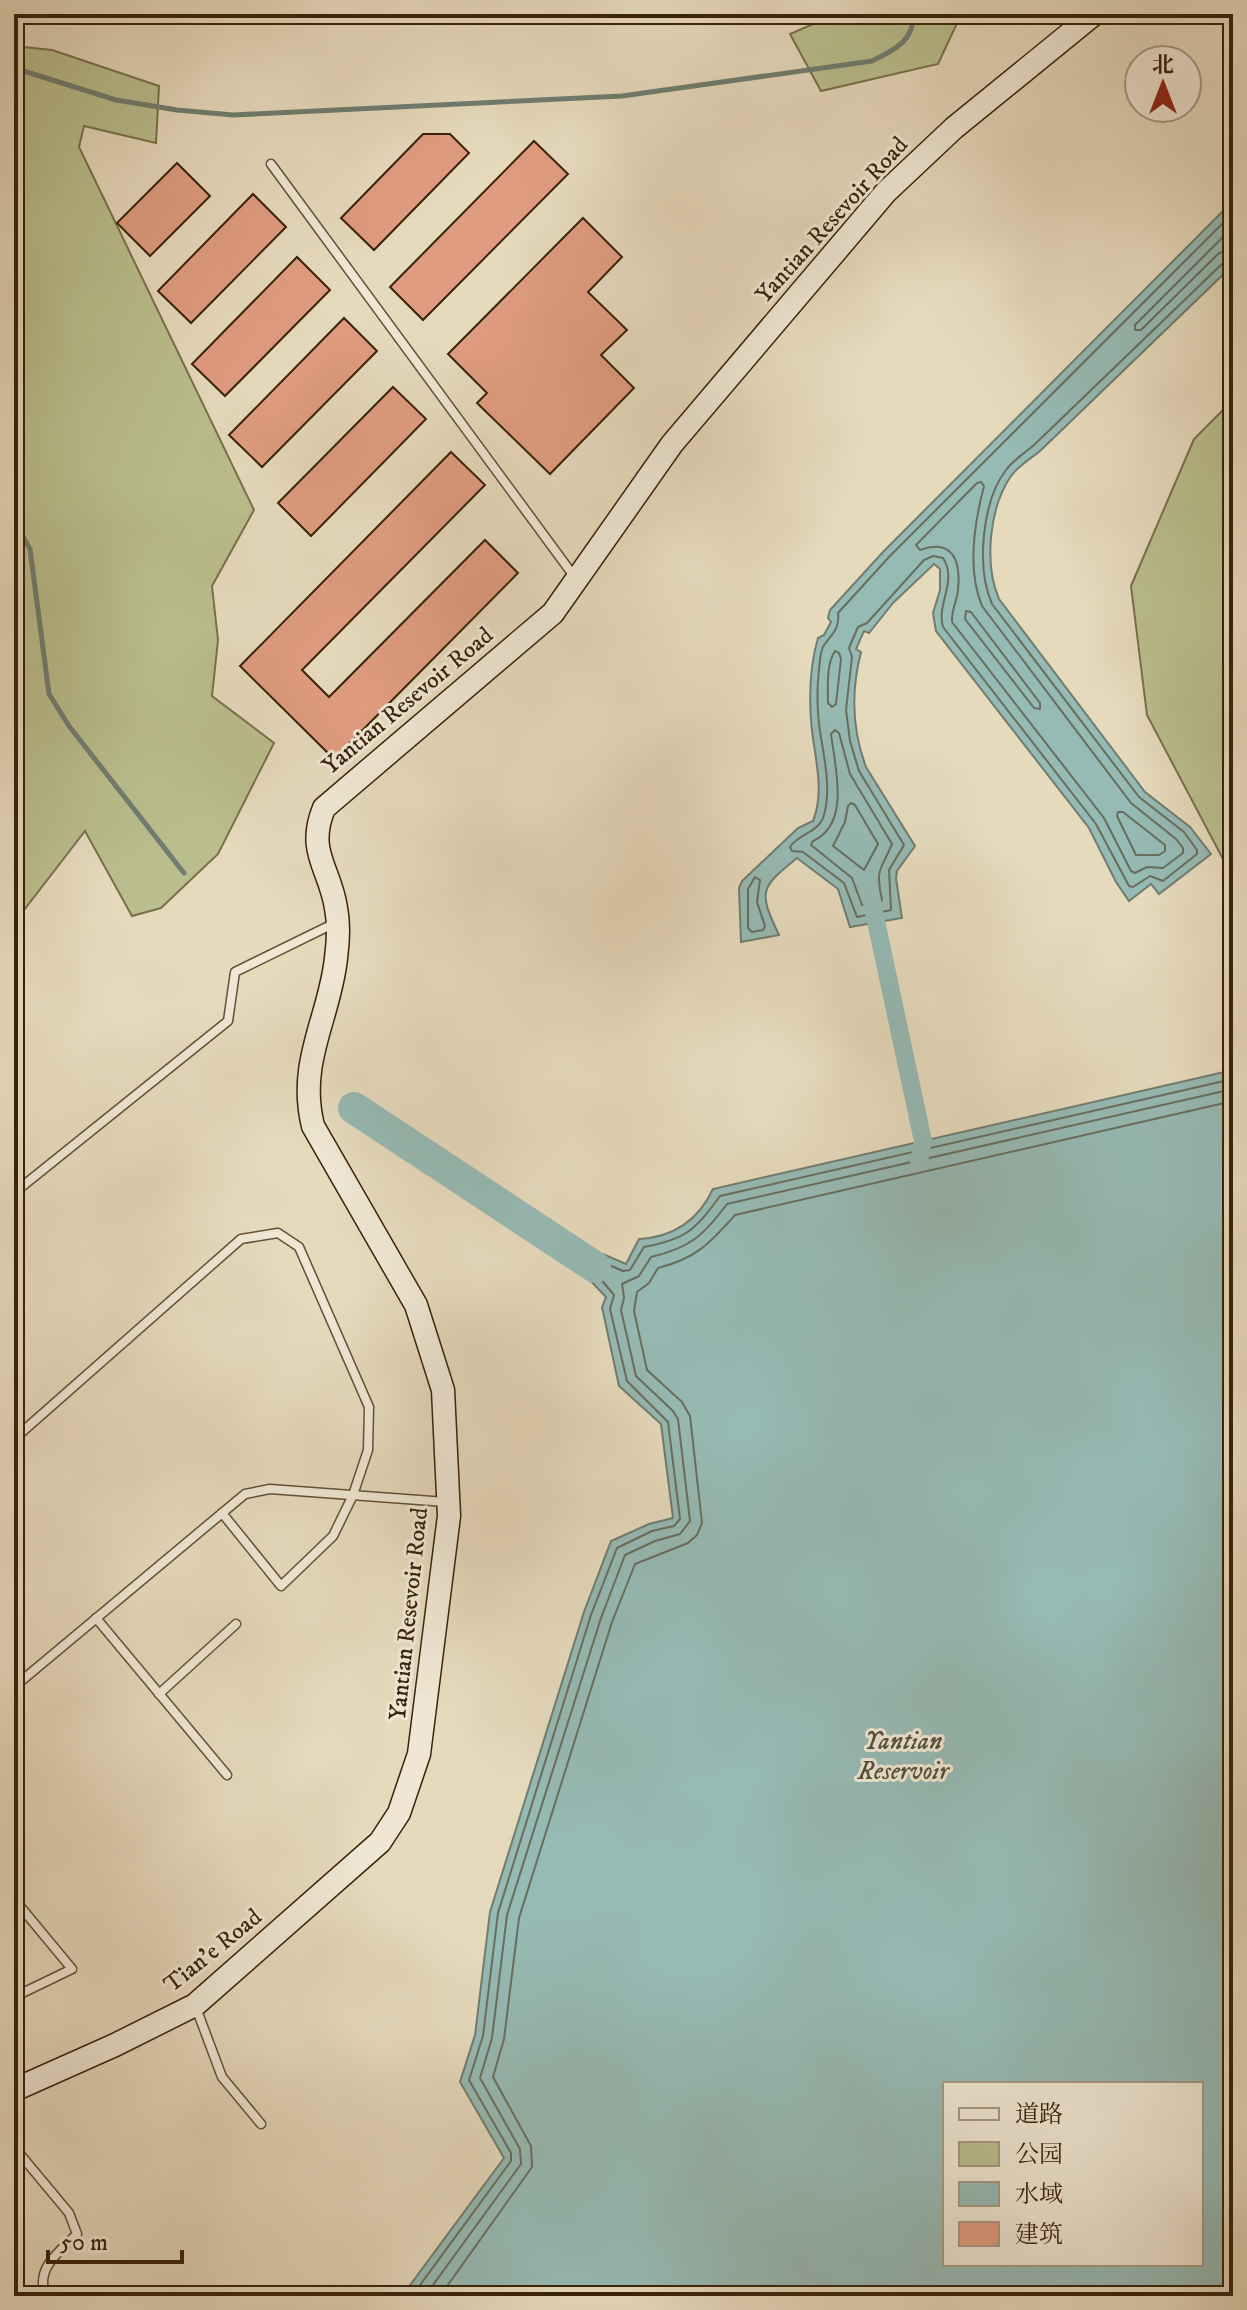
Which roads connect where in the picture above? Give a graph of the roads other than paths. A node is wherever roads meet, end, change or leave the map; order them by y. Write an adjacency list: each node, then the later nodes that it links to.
1 (1094, 14): 3 (main road, Yantian Resevoir Road)
2 (271, 164): 3 (lane)
3 (576, 580): 4 (main road, Yantian Resevoir Road)
4 (336, 922): 5 (lane); 8 (main road, Yantian Resevoir Road)
5 (14, 1193)
6 (14, 1439): 7 (lane)
7 (353, 1495): 8 (lane); 9 (lane); 9 (lane)
8 (448, 1502): 15 (main road, Yantian Resevoir Road)
9 (222, 1513): 10 (lane)
10 (96, 1618): 12 (lane); 13 (lane)
11 (236, 1624): 13 (lane)
12 (14, 1687)
13 (159, 1694): 14 (lane)
14 (227, 1775)
15 (380, 1842): 18 (main road, Tian’e Road)
16 (14, 1899): 17 (lane)
17 (14, 1997)
18 (195, 2005): 19 (main road, Tian’e Road); 20 (lane)
19 (14, 2090)
20 (261, 2124)
21 (14, 2147): 22 (lane)
22 (46, 2296)

